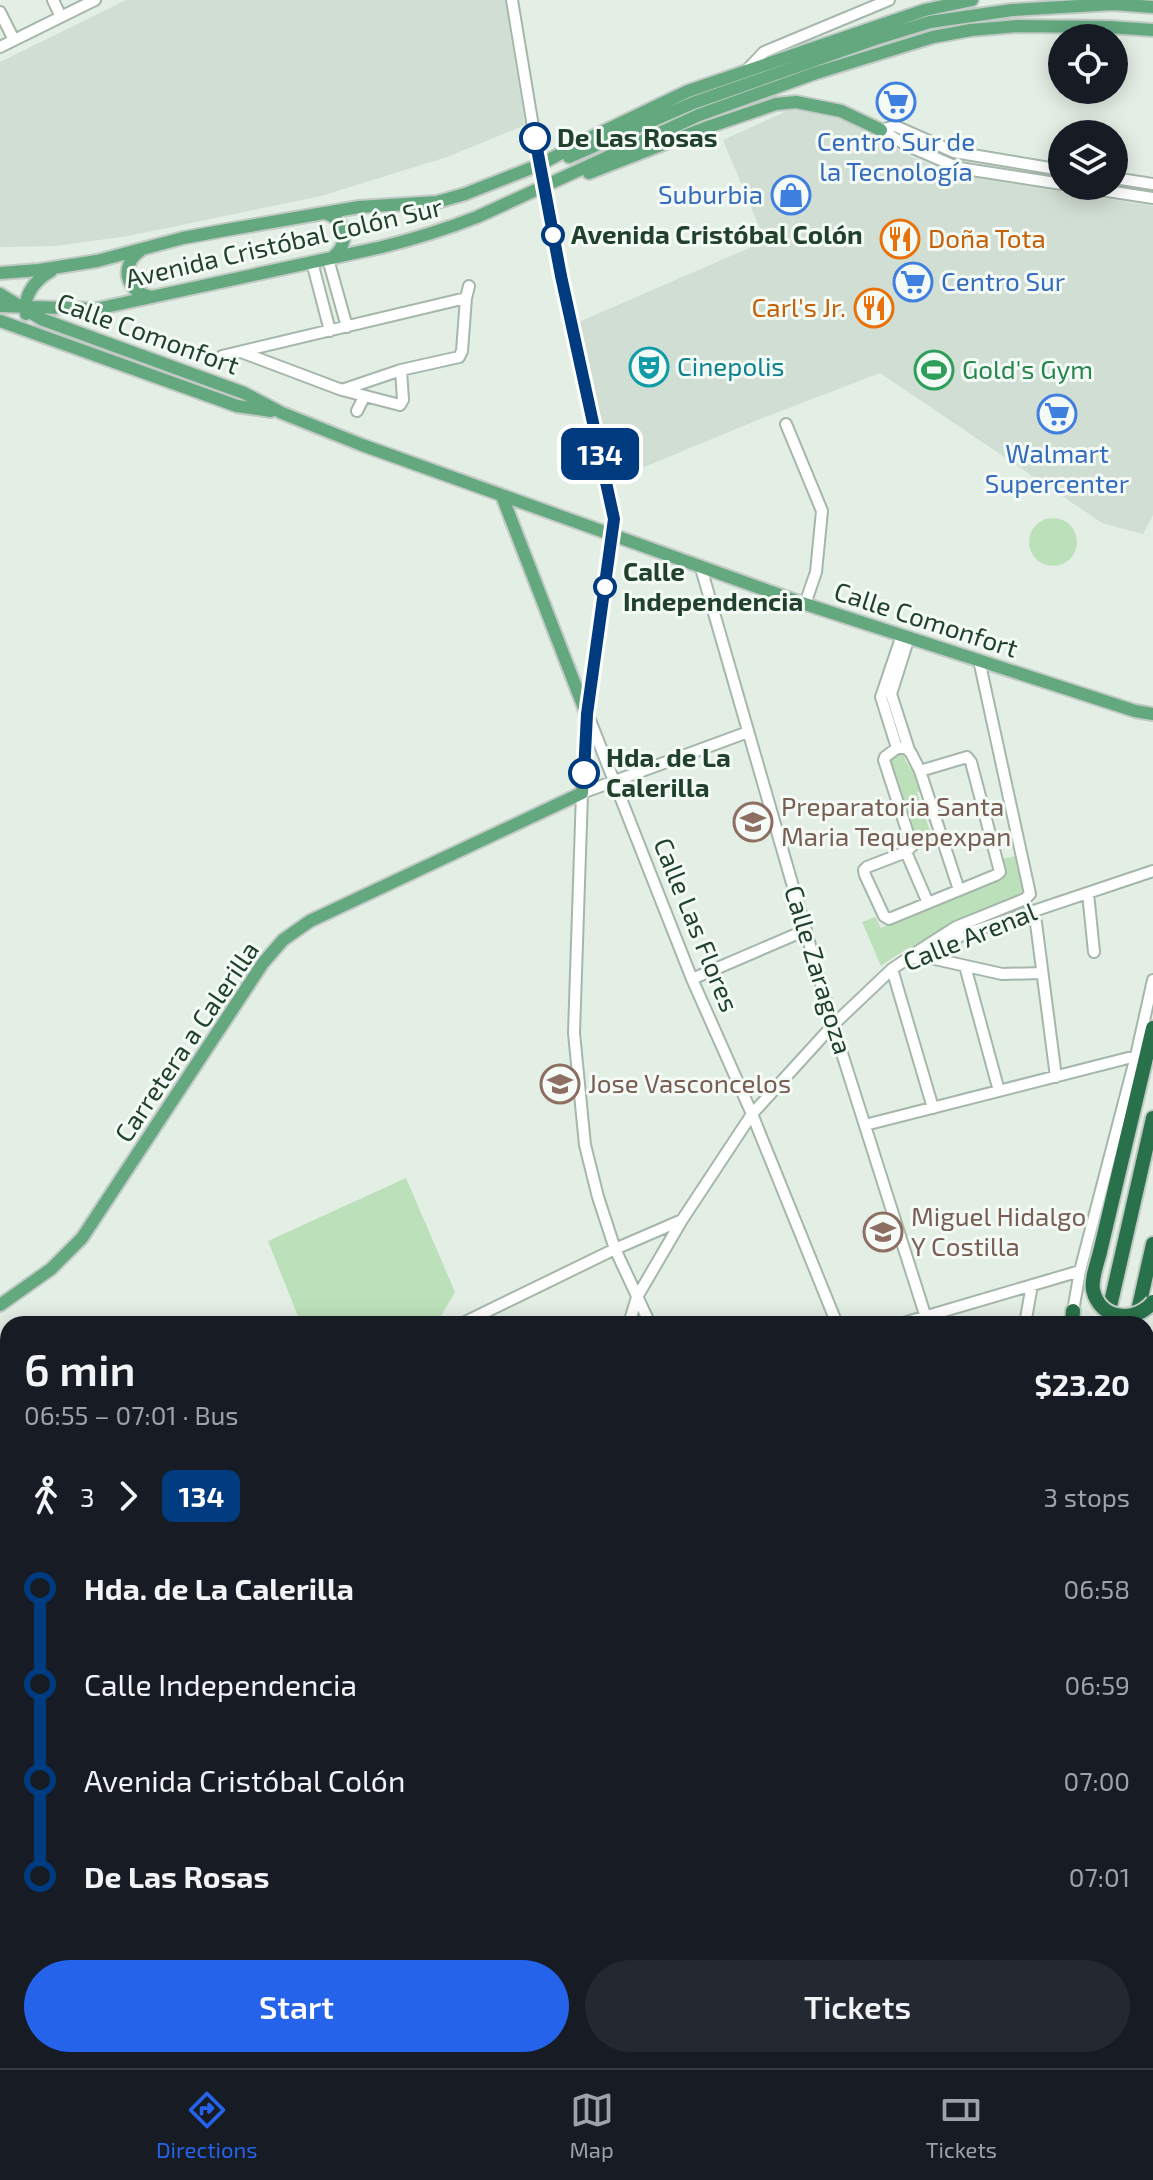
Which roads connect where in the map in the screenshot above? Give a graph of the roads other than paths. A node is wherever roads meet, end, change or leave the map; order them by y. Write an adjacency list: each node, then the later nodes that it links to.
1 (53, 0): 8 (street)
2 (95, 0): 8 (street)
3 (512, 0): 14 (street)
4 (889, 0): 12 (street)
5 (972, 0): 12 (main road, Avenida Cristóbal Colón Sur)
6 (1153, 7): 14 (main road)
7 (0, 12): 10 (street)
8 (61, 17): 10 (street)
9 (1153, 30): 16 (main road, Avenida Cristóbal Colón Sur)
10 (14, 40): 11 (street)
11 (0, 47)
12 (746, 71): 14 (main road, Avenida Cristóbal Colón Sur)
13 (881, 130): 15 (street); 16 (main road); 18 (street)
14 (545, 163): 20 (street); 23 (main road, Avenida Cristóbal Colón Sur)
15 (1048, 168)
16 (558, 180): 20 (main road, Avenida Cristóbal Colón Sur)
17 (1128, 180): 19 (street)
18 (1048, 182)
19 (1153, 184)
20 (543, 187): 25 (main road, Avenida Cristóbal Colón Sur); 52 (street)
21 (1128, 194): 22 (street)
22 (1153, 198)
23 (325, 213): 24 (main road, Avenida Cristóbal Colón Sur); 25 (main road)
24 (144, 249): 27 (main road, Avenida Cristóbal Colón Sur); 31 (main road)
25 (331, 258): 26 (main road, Avenida Cristóbal Colón Sur); 37 (street)
26 (312, 262): 31 (main road, Avenida Cristóbal Colón Sur); 38 (street)
27 (61, 267): 28 (main road, Avenida Cristóbal Colón Sur); 34 (main road)
28 (0, 273)
29 (469, 286): 32 (street)
30 (0, 294): 34 (main road, Calle Comonfort)
31 (153, 297): 35 (main road, Avenida Cristóbal Colón Sur)
32 (466, 298): 37 (street); 45 (street)
33 (0, 306): 34 (main road, Avenida Cristóbal Colón Sur)
34 (25, 308): 35 (main road, Avenida Cristóbal Colón Sur); 39 (main road); 40 (main road, Calle Comonfort)
35 (96, 309): 40 (main road)
36 (0, 321): 39 (main road, Calle Comonfort)
37 (347, 327): 38 (street)
38 (330, 331): 41 (street)
39 (48, 338): 49 (main road, Calle Comonfort)
40 (92, 339): 49 (main road, Calle Comonfort)
41 (283, 342): 42 (street); 44 (street)
42 (241, 352): 43 (street); 44 (street)
43 (222, 356)
44 (282, 367): 46 (street)
45 (401, 370): 46 (street); 47 (street)
46 (342, 390): 47 (street)
47 (364, 397): 48 (street)
48 (357, 411)
49 (282, 413): 51 (main road, Calle Comonfort)
50 (786, 424): 54 (street)
51 (502, 496): 52 (main road, Calle Comonfort); 57 (main road, Calle Las Flores)
52 (613, 534): 53 (main road, Calle Comonfort); 57 (main road)
53 (701, 568): 54 (main road, Calle Comonfort); 59 (street, Calle Zaragoza)
54 (805, 604): 55 (main road, Calle Comonfort)
55 (906, 636): 56 (main road, Calle Comonfort); 60 (street); 61 (street)
56 (979, 660): 58 (main road, Calle Comonfort); 74 (street)
57 (587, 714): 63 (street, Calle Las Flores); 64 (main road)
58 (1153, 714)
59 (748, 732): 63 (street); 71 (street, Calle Zaragoza)
60 (897, 748): 61 (street); 65 (street)
61 (909, 750): 62 (street)
62 (920, 771): 67 (street); 67 (street)
63 (615, 780): 64 (street); 78 (street, Calle Las Flores)
64 (582, 793): 91 (street); 96 (main road, Carretera a Calerilla)
65 (906, 852): 69 (street); 69 (street)
66 (1153, 871): 68 (street, Calle Arenal)
67 (959, 890): 69 (street)
68 (1088, 893): 72 (street); 73 (street, Calle Arenal)
69 (928, 903)
70 (1036, 923): 77 (street)
71 (806, 930): 78 (street); 80 (street, Calle Zaragoza)
72 (1094, 952)
73 (926, 957): 74 (street, Calle Arenal); 75 (street)
74 (907, 959): 76 (street, Calle Arenal)
75 (965, 966): 77 (street); 84 (street)
76 (892, 969): 80 (street, Calle Arenal); 85 (street)
77 (1042, 973): 83 (street)
78 (692, 979): 86 (street, Calle Las Flores)
79 (1153, 980): 82 (street)
80 (833, 1025): 86 (street, Calle Arenal); 88 (street, Calle Zaragoza)
81 (1153, 1028): 106 (highway, bridge)
82 (1136, 1056): 83 (street); 92 (street)
83 (1056, 1077): 84 (street)
84 (999, 1091): 85 (street)
85 (933, 1108): 88 (street)
86 (752, 1114): 89 (street, Calle Arenal); 100 (street, Calle Las Flores)
87 (1153, 1118): 105 (highway)
88 (865, 1125): 101 (street, Calle Zaragoza)
89 (682, 1220): 91 (street); 94 (street, Calle Arenal)
90 (1153, 1244): 108 (highway)
91 (615, 1249): 94 (street); 97 (street)
92 (1080, 1271): 93 (street); 104 (street)
93 (1032, 1285): 102 (street); 103 (street)
94 (637, 1297): 98 (street, Calle Arenal); 99 (street)
95 (1153, 1302): 107 (highway, bridge)
96 (0, 1305)
97 (477, 1316)
98 (631, 1316)
99 (646, 1316)
100 (834, 1316)
101 (926, 1316)
102 (939, 1316)
103 (1026, 1316)
104 (1073, 1316)
105 (1108, 1316)
106 (1118, 1316)
107 (1132, 1316)
108 (1137, 1316)

